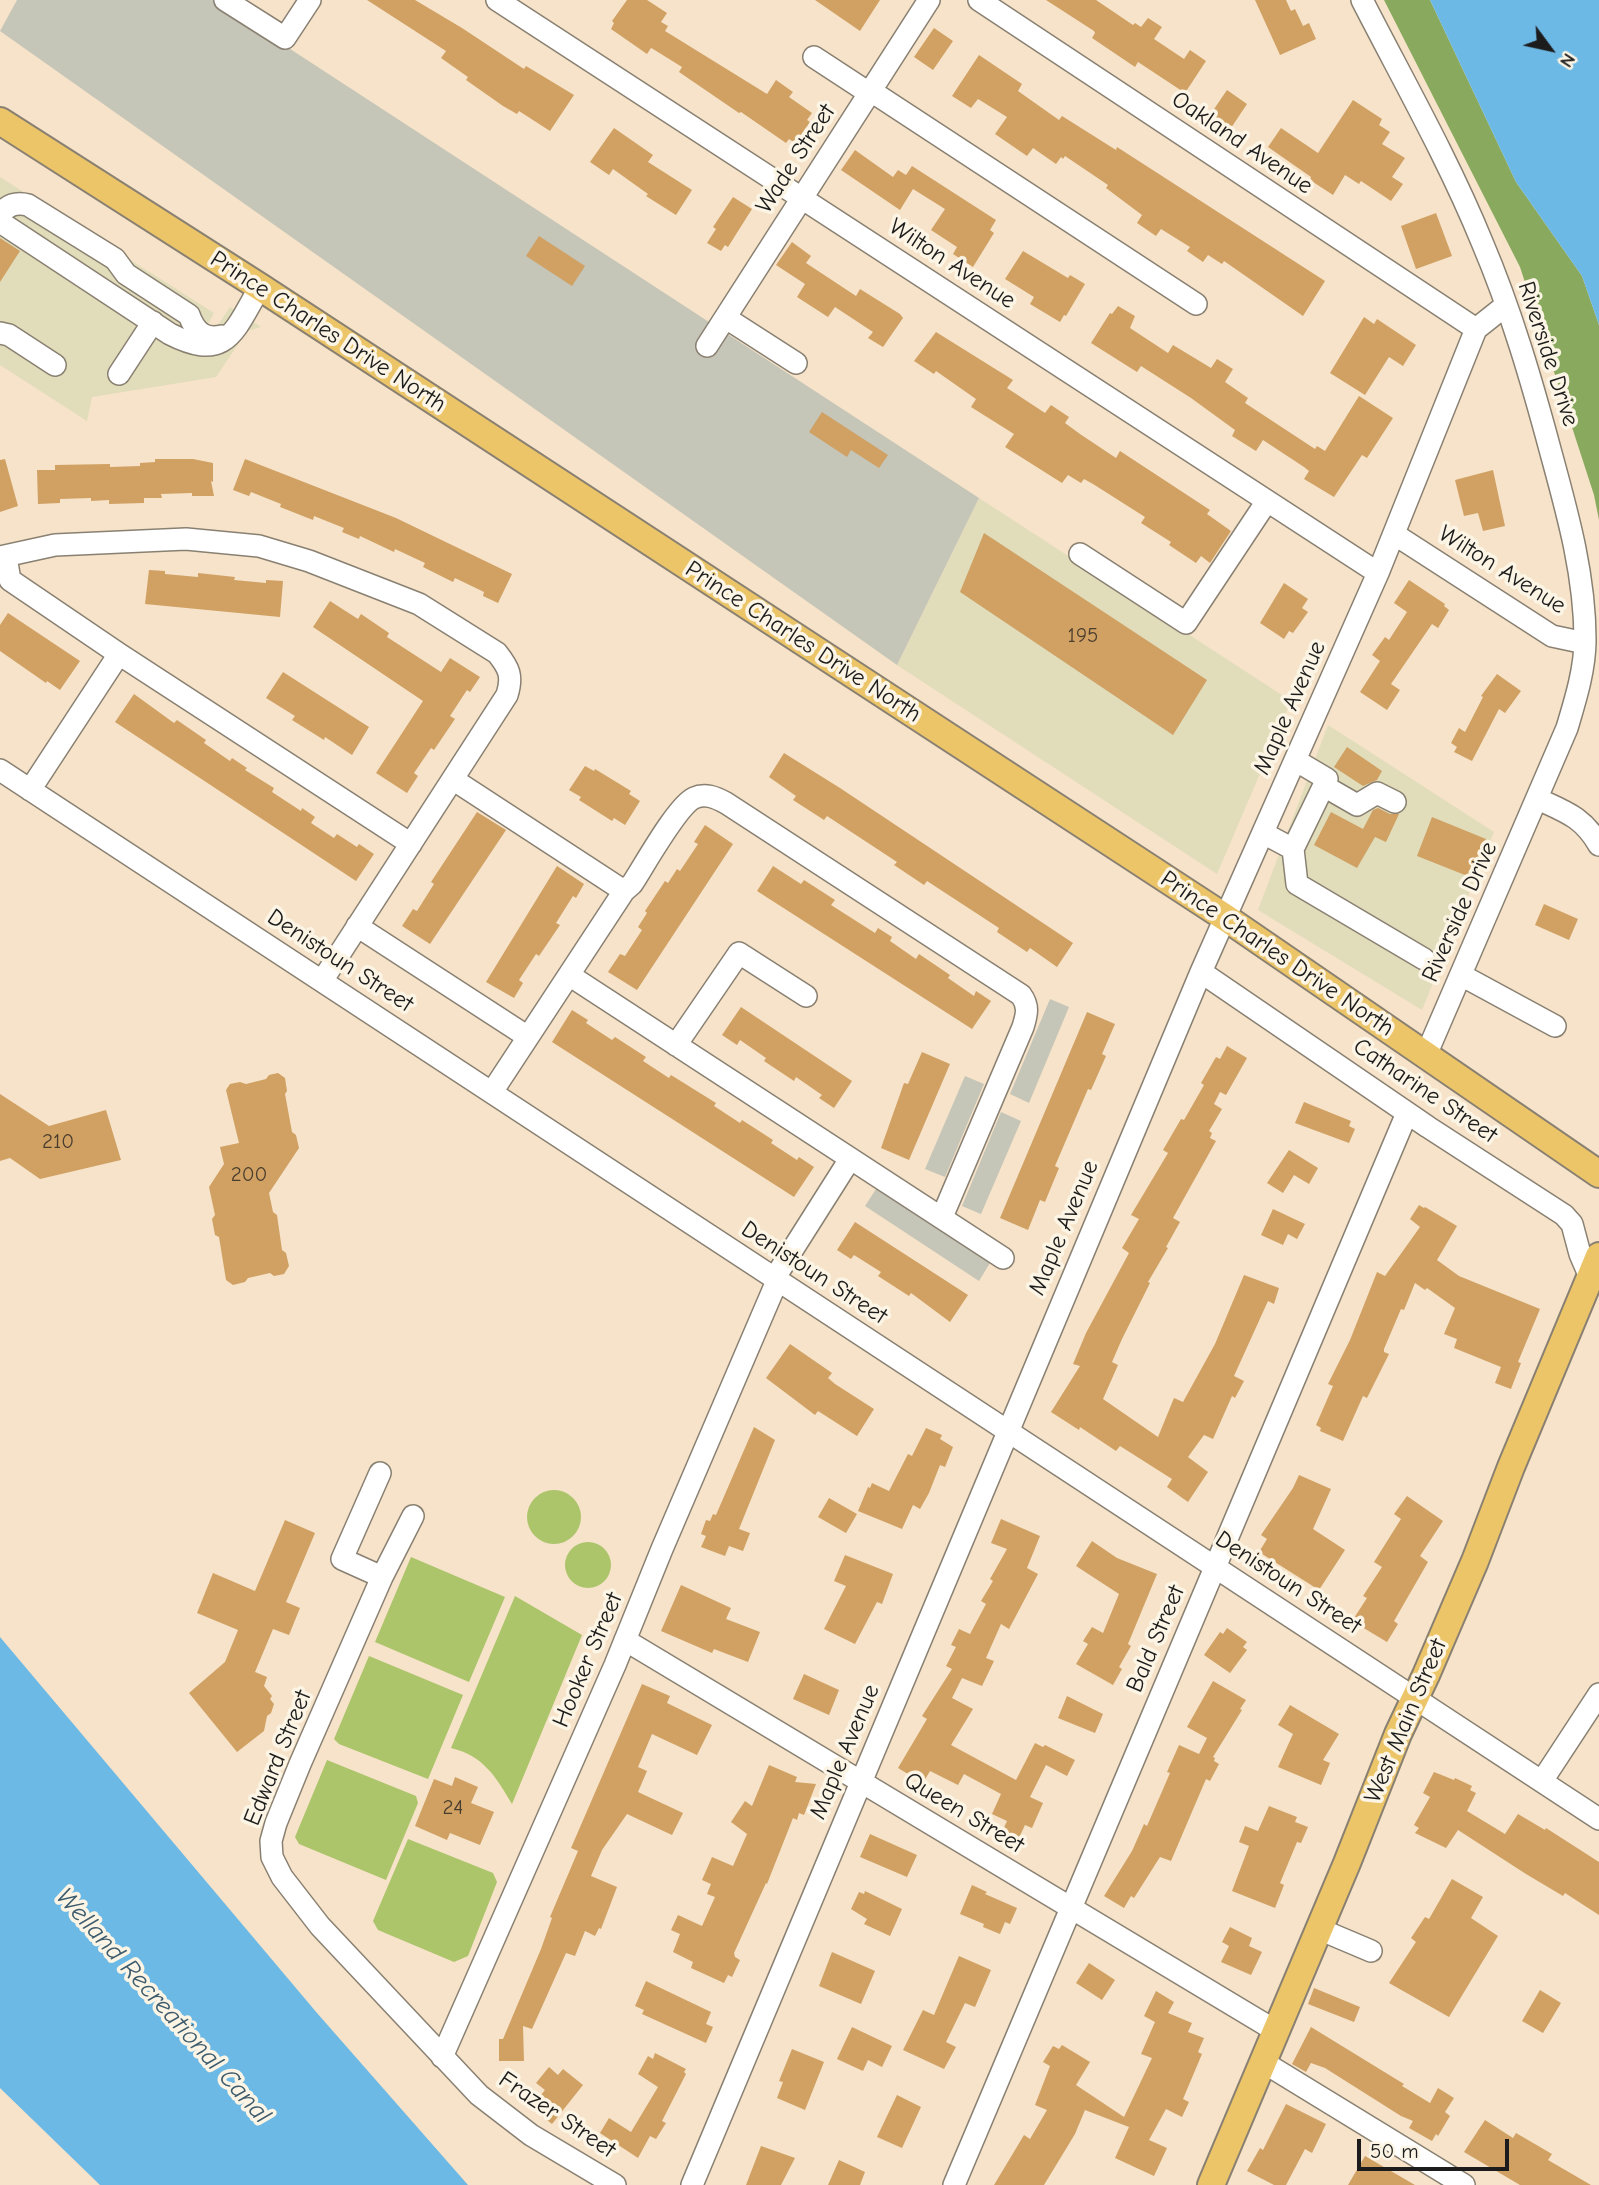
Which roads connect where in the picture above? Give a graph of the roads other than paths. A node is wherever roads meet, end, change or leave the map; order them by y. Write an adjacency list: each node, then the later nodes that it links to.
1 (225, 0): 2 (street)
2 (310, 0)
3 (497, 0): 10 (street, Wilton Avenue)
4 (929, 0): 8 (street, Wade Street)
5 (979, 0): 19 (street, Oakland Avenue)
6 (1362, 0): 15 (street, Riverside Drive)
7 (814, 57): 8 (street)
8 (870, 92): 10 (street, Wade Street); 14 (street)
9 (0, 121): 13 (main road, Prince Charles Drive North)
10 (802, 198): 16 (street, Wade Street); 25 (street, Wilton Avenue)
11 (0, 215): 18 (street)
12 (0, 222): 17 (street)
13 (260, 287): 18 (street); 44 (main road, Prince Charles Drive North)
14 (1196, 304)
15 (1506, 306): 19 (street); 30 (street, Riverside Drive)
16 (726, 318): 21 (street, Wade Street); 22 (street)
17 (153, 322): 18 (street); 24 (street)
18 (235, 329)
19 (1476, 329): 26 (street, Maple Avenue)
20 (0, 333): 23 (street)
21 (707, 346)
22 (796, 363)
23 (55, 365)
24 (119, 374)
25 (1266, 500): 27 (street); 29 (street, Wilton Avenue)
26 (1394, 534): 29 (street, Maple Avenue); 30 (street, Wilton Avenue)
27 (1080, 554)
28 (3, 557): 31 (street); 34 (street)
29 (1378, 573): 32 (street, Maple Avenue)
30 (1589, 650): 37 (street, Riverside Drive)
31 (119, 654): 36 (street); 40 (street)
32 (1295, 760): 35 (street); 39 (street, Maple Avenue)
33 (0, 770): 36 (street, Denistoun Street)
34 (454, 779): 40 (street); 43 (street)
35 (1324, 786): 38 (street); 42 (street)
36 (30, 790): 50 (street, Denistoun Street)
37 (1538, 799): 41 (street); 49 (street, Riverside Drive)
38 (1395, 802)
39 (1263, 833): 42 (street); 44 (street, Maple Avenue)
40 (411, 844): 45 (street)
41 (1599, 845)
42 (1293, 849): 46 (street)
43 (624, 891): 48 (street); 60 (street)
44 (1226, 918): 47 (street, Maple Avenue); 55 (main road, Prince Charles Drive North)
45 (357, 926): 50 (street); 53 (street)
46 (1424, 959)
47 (1201, 972): 57 (street, Catharine Street); 64 (street, Maple Avenue)
48 (569, 975): 53 (street); 54 (street)
49 (1461, 975): 52 (street); 55 (street, Riverside Drive)
50 (322, 981): 56 (street, Denistoun Street)
51 (806, 996): 54 (street)
52 (1555, 1026)
53 (528, 1037): 56 (street)
54 (676, 1045): 58 (street)
55 (1426, 1055): 59 (main road, Prince Charles Drive North)
56 (492, 1092): 62 (street, Denistoun Street)
57 (1407, 1113): 63 (street, Catharine Street); 67 (street, Bald Street)
58 (850, 1159): 60 (street); 62 (street, Hooker Street)
59 (1599, 1174)
60 (942, 1217): 61 (street)
61 (1003, 1258)
62 (776, 1280): 64 (street, Denistoun Street); 69 (street, Hooker Street)
63 (1595, 1280): 71 (main road, West Main Street)
64 (1007, 1430): 67 (street, Denistoun Street); 73 (street, Maple Avenue)
65 (380, 1473): 68 (street)
66 (413, 1516): 68 (street, Edward Street)
67 (1216, 1566): 71 (street, Denistoun Street); 75 (street, Bald Street)
68 (382, 1577): 79 (street, Edward Street)
69 (625, 1640): 73 (street, Queen Street); 79 (street, Hooker Street)
70 (1599, 1693): 72 (street)
71 (1416, 1697): 72 (street, Denistoun Street); 76 (main road, West Main Street)
72 (1542, 1781): 74 (street, Denistoun Street)
73 (861, 1782): 75 (street, Queen Street); 82 (street, Maple Avenue)
74 (1599, 1819)
75 (1071, 1908): 78 (street, Queen Street); 83 (street, Bald Street)
76 (1319, 1929): 77 (street); 78 (main road, West Main Street)
77 (1371, 1951)
78 (1276, 2031): 80 (main road, West Main Street)
79 (442, 2057): 81 (street, Frazer Street)
80 (1263, 2062): 84 (main road, West Main Street); 85 (street)
81 (615, 2185)
82 (692, 2185)
83 (954, 2185)
84 (1210, 2185)
85 (1464, 2185)

